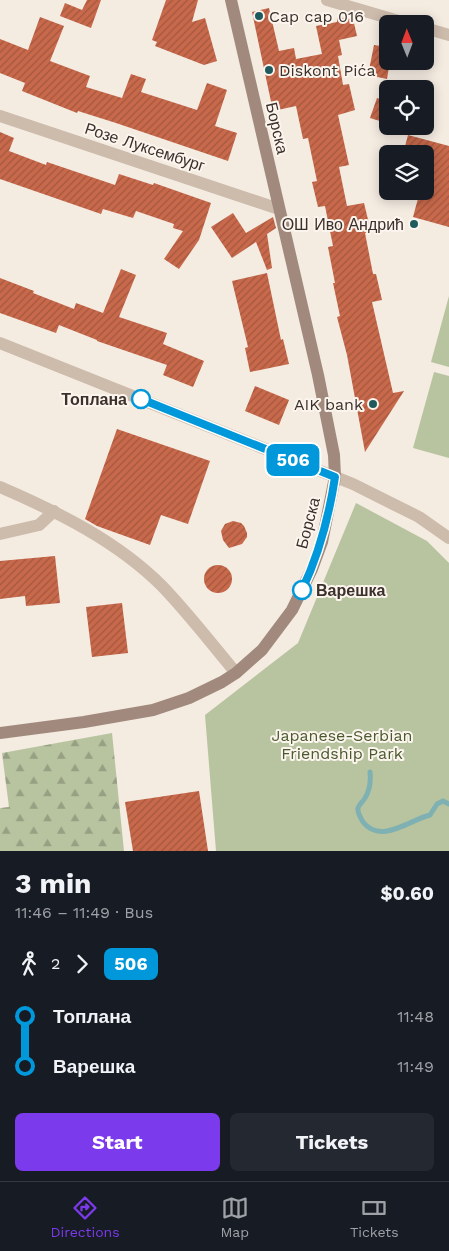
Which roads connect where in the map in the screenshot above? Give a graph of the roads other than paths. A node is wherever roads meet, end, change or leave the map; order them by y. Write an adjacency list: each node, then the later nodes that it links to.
1 (231, 0): 7 (main road, Борска)
2 (327, 0): 3 (street)
3 (379, 15)
4 (434, 30): 5 (street)
5 (449, 34)
6 (0, 116): 7 (street, Розе Луксембург)
7 (279, 209): 9 (main road, Борска)
8 (0, 343): 9 (street)
9 (335, 477): 13 (street); 14 (main road, Борска)
10 (0, 487): 11 (street)
11 (54, 511): 12 (street); 14 (street)
12 (0, 534)
13 (449, 538)
14 (236, 673): 15 (main road, Борска)
15 (0, 733)

